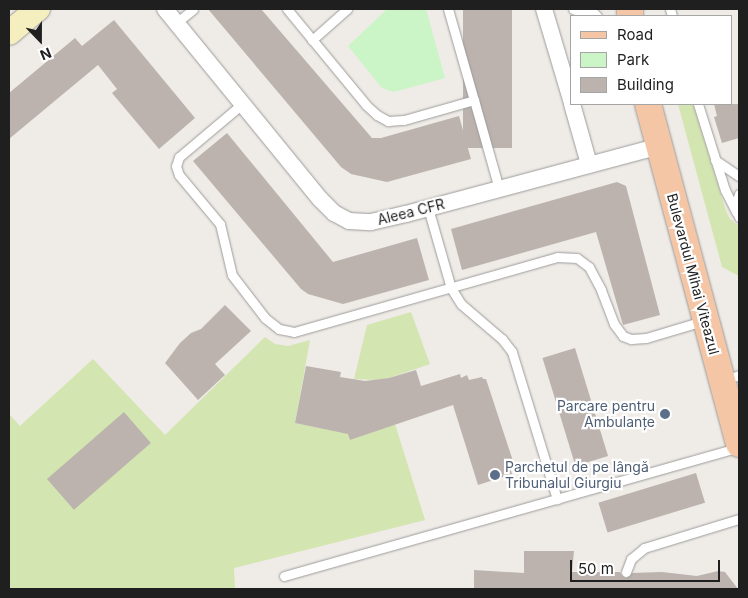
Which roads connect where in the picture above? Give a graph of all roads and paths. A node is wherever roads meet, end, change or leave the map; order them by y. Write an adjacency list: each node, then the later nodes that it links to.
1 (38, 9): 11 (main road)
2 (165, 9): 10 (street, Aleea CFR)
3 (193, 9): 10 (lane)
4 (287, 9): 12 (lane)
5 (347, 9): 12 (lane)
6 (448, 9): 14 (lane)
7 (544, 9): 13 (street)
8 (573, 9): 9 (lane)
9 (588, 15)
10 (176, 23): 15 (street, Aleea CFR)
11 (9, 33)
12 (312, 40): 14 (lane)
13 (570, 96)
14 (474, 100): 23 (lane)
15 (242, 104): 25 (street, Aleea CFR); 27 (lane)
16 (573, 105): 21 (street)
17 (648, 105): 19 (main road, Bulevardul Mihai Viteazul)
18 (698, 105): 20 (lane)
19 (659, 146): 21 (street, Aleea CFR); 28 (main road, Bulevardul Mihai Viteazul)
20 (715, 160): 22 (lane); 26 (lane)
21 (590, 164): 23 (street, Aleea CFR)
22 (739, 176)
23 (499, 189): 25 (street, Aleea CFR)
24 (739, 194): 26 (lane)
25 (428, 208): 27 (lane)
26 (737, 215)
27 (451, 288): 28 (lane); 31 (lane)
28 (705, 320): 29 (main road, Bulevardul Mihai Viteazul)
29 (731, 378): 30 (main road, Bulevardul Mihai Viteazul)
30 (739, 446): 31 (lane)
31 (557, 498): 34 (lane)
32 (739, 519): 33 (lane)
33 (626, 572)
34 (284, 576)

